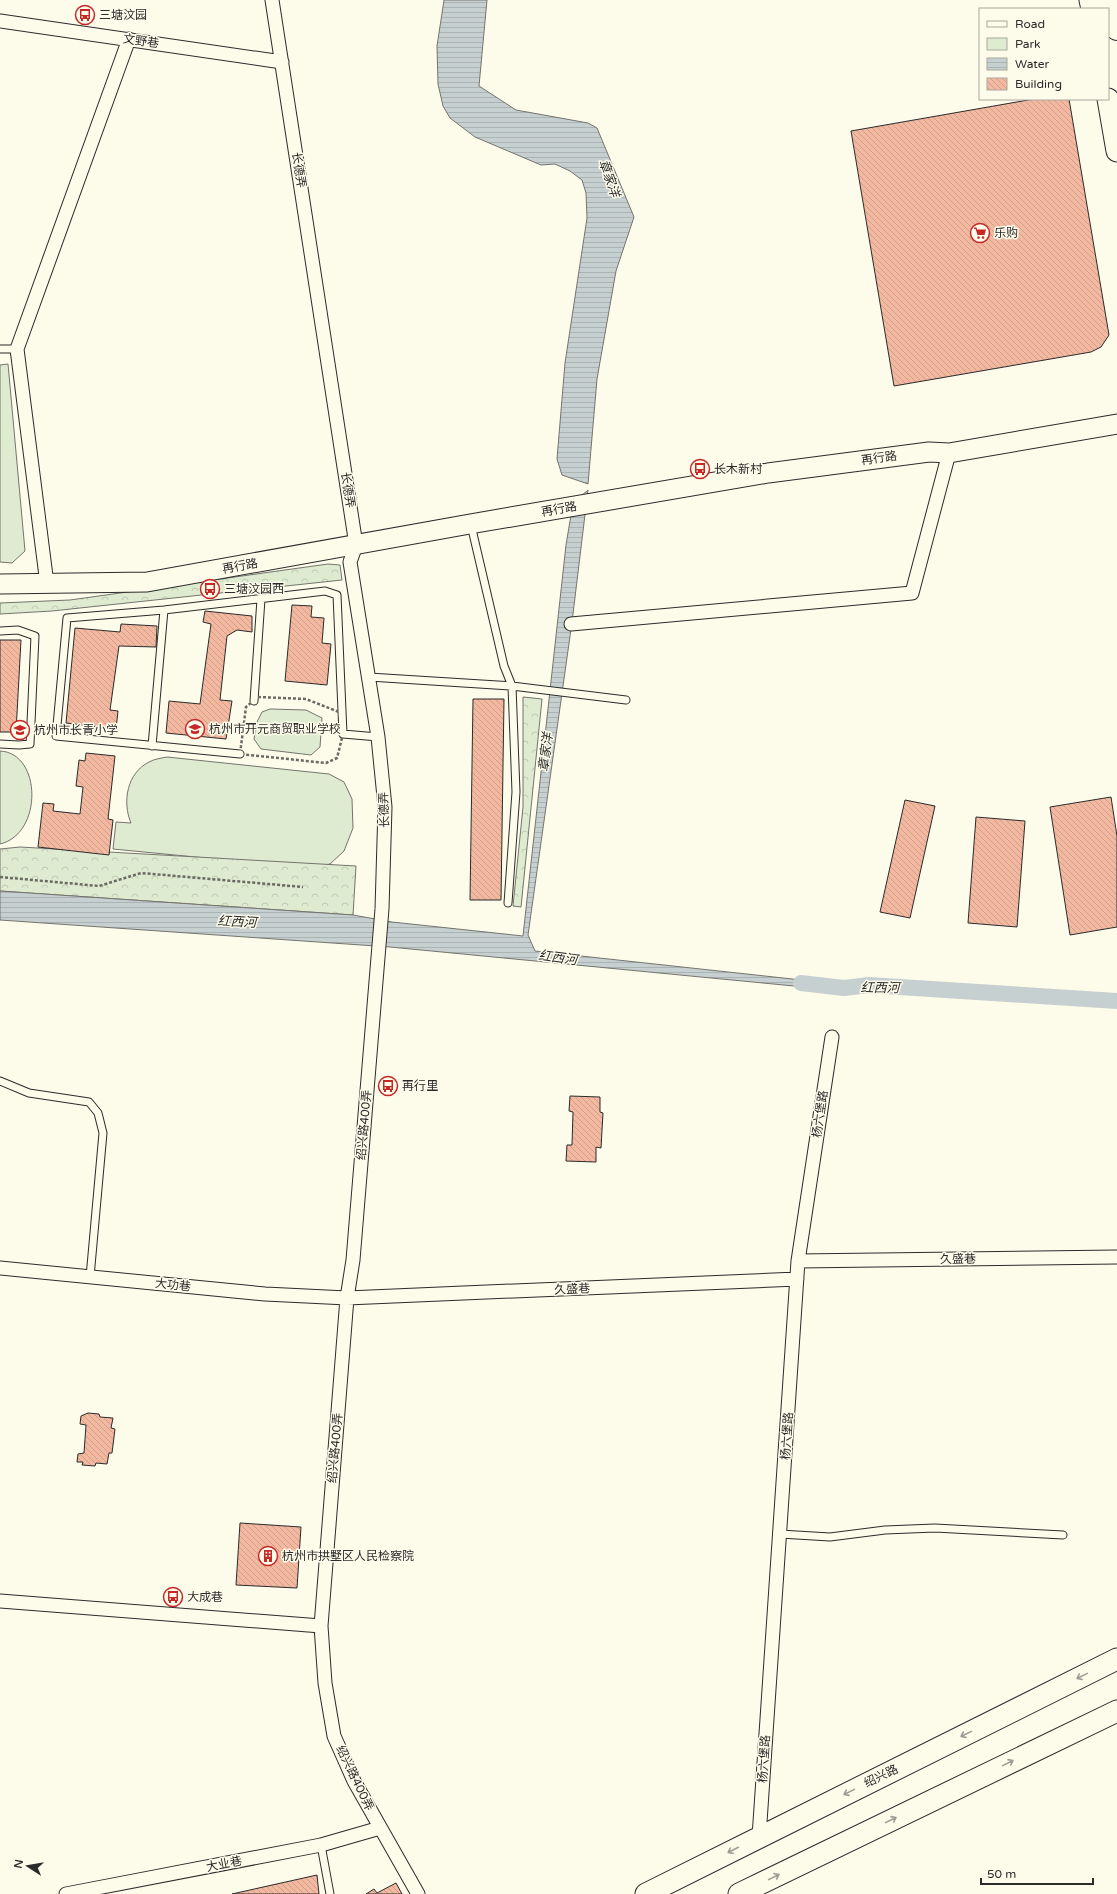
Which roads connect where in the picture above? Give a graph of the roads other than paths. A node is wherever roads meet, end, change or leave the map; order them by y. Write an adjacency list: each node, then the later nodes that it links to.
1 (272, 0): 6 (street, 长德弄)
2 (1112, 0): 4 (highway)
3 (0, 21): 5 (street, 文野巷)
4 (1117, 29)
5 (129, 39): 6 (street, 文野巷); 10 (street)
6 (282, 62): 14 (street, 长德弄)
7 (1108, 100): 8 (main road)
8 (1117, 151)
9 (0, 349): 10 (lane)
10 (17, 349): 16 (street)
11 (1117, 424): 12 (street, 再行路)
12 (949, 453): 13 (street, 再行路); 19 (street)
13 (470, 524): 14 (street, 再行路); 22 (lane)
14 (356, 545): 16 (street, 再行路); 21 (street, 长德弄)
15 (0, 584): 16 (street, 再行路)
16 (47, 584)
17 (261, 599): 18 (lane); 24 (lane); 25 (lane)
18 (164, 610): 27 (lane); 27 (lane)
19 (571, 624)
20 (0, 631): 26 (lane)
21 (369, 677): 22 (lane); 25 (street, 长德弄)
22 (512, 686): 23 (lane); 29 (lane)
23 (626, 700)
24 (254, 701)
25 (378, 737): 30 (street, 长德弄)
26 (0, 744)
27 (152, 746): 28 (lane)
28 (240, 754)
29 (508, 903)
30 (375, 982): 38 (street, 绍兴路400弄)
31 (832, 1037): 34 (street, 杨六堡路)
32 (0, 1081): 36 (lane)
33 (1117, 1257): 34 (street, 久盛巷)
34 (798, 1261): 37 (street, 杨六堡路)
35 (0, 1268): 36 (street, 大功巷)
36 (90, 1277): 38 (street, 大功巷)
37 (797, 1279): 38 (street, 久盛巷); 39 (street, 杨六堡路)
38 (347, 1298): 42 (street, 绍兴路400弄)
39 (780, 1534): 40 (lane); 46 (street, 杨六堡路)
40 (1063, 1535)
41 (0, 1601): 42 (street)
42 (321, 1626): 45 (street, 绍兴路400弄)
43 (1117, 1659): 46 (main road, 绍兴路, one-way to 46)
44 (1117, 1710): 52 (main road, one-way to 44)
45 (380, 1828): 47 (street, 大业巷); 50 (street, 绍兴路400弄)
46 (759, 1837): 51 (main road, 绍兴路, one-way to 51)
47 (321, 1845): 48 (street, 大业巷); 49 (lane)
48 (66, 1894)
49 (330, 1894)
50 (418, 1894)
51 (646, 1894)
52 (739, 1894)

